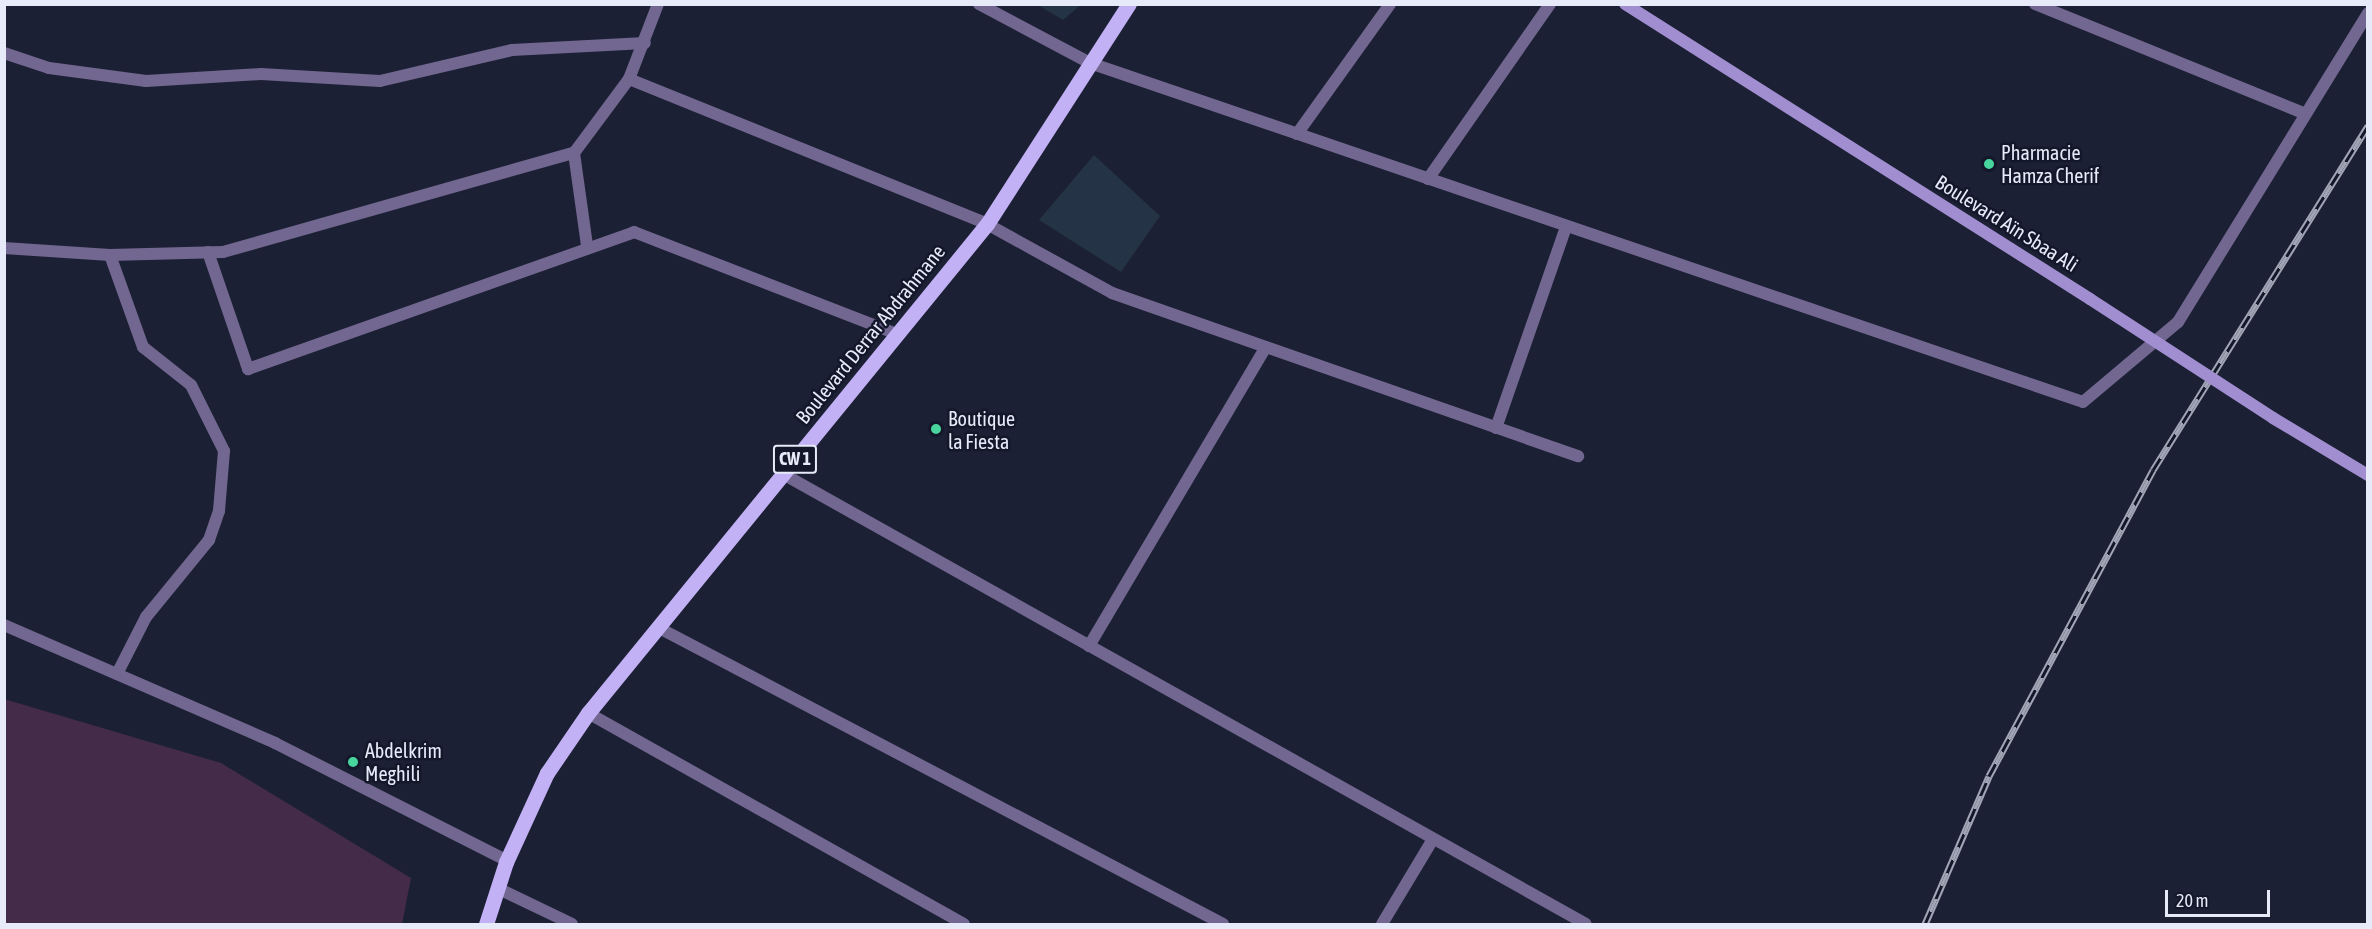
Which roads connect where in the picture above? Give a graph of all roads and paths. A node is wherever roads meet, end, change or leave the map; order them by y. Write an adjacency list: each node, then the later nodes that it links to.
1 (658, 4): 9 (street)
2 (979, 4): 11 (street)
3 (1129, 4): 11 (main road, Boulevard Derrar Abdrahmane / CW 1)
4 (1390, 4): 14 (street)
5 (1550, 4): 16 (street)
6 (1625, 4): 28 (main road, Boulevard Aïn Sbaa Ali, bridge)
7 (2035, 4): 13 (street)
8 (2367, 13): 13 (street)
9 (645, 43): 10 (street); 12 (street)
10 (4, 53)
11 (1090, 63): 14 (street); 17 (main road, Boulevard Derrar Abdrahmane / CW 1)
12 (629, 78): 15 (street); 17 (street)
13 (2306, 114): 18 (street)
14 (1297, 134): 16 (street)
15 (574, 153): 19 (street); 21 (street)
16 (1428, 179): 18 (street)
17 (987, 224): 23 (main road, Boulevard Derrar Abdrahmane / CW 1); 24 (street)
18 (1566, 227): 25 (street)
19 (587, 246): 21 (street); 23 (street)
20 (4, 248): 22 (street)
21 (208, 252): 22 (street)
22 (110, 255): 32 (street)
23 (897, 334): 27 (main road, Boulevard Derrar Abdrahmane / CW 1)
24 (1266, 347): 25 (street); 31 (street)
25 (1496, 428): 26 (street)
26 (1578, 456)
27 (783, 474): 30 (main road, Boulevard Derrar Abdrahmane / CW 1); 31 (street)
28 (2367, 475)
29 (4, 625): 32 (street)
30 (660, 629): 33 (main road, Boulevard Derrar Abdrahmane / CW 1); 40 (street)
31 (1089, 646): 34 (street)
32 (117, 674): 35 (street)
33 (588, 713): 35 (main road, Boulevard Derrar Abdrahmane / CW 1); 39 (street)
34 (1433, 838): 41 (street); 42 (street)
35 (506, 860): 36 (main road, Boulevard Derrar Abdrahmane / CW 1)
36 (497, 888): 37 (main road, Boulevard Derrar Abdrahmane / CW 1); 38 (street)
37 (486, 924)
38 (572, 924)
39 (964, 924)
40 (1222, 924)
41 (1382, 924)
42 (1586, 924)

